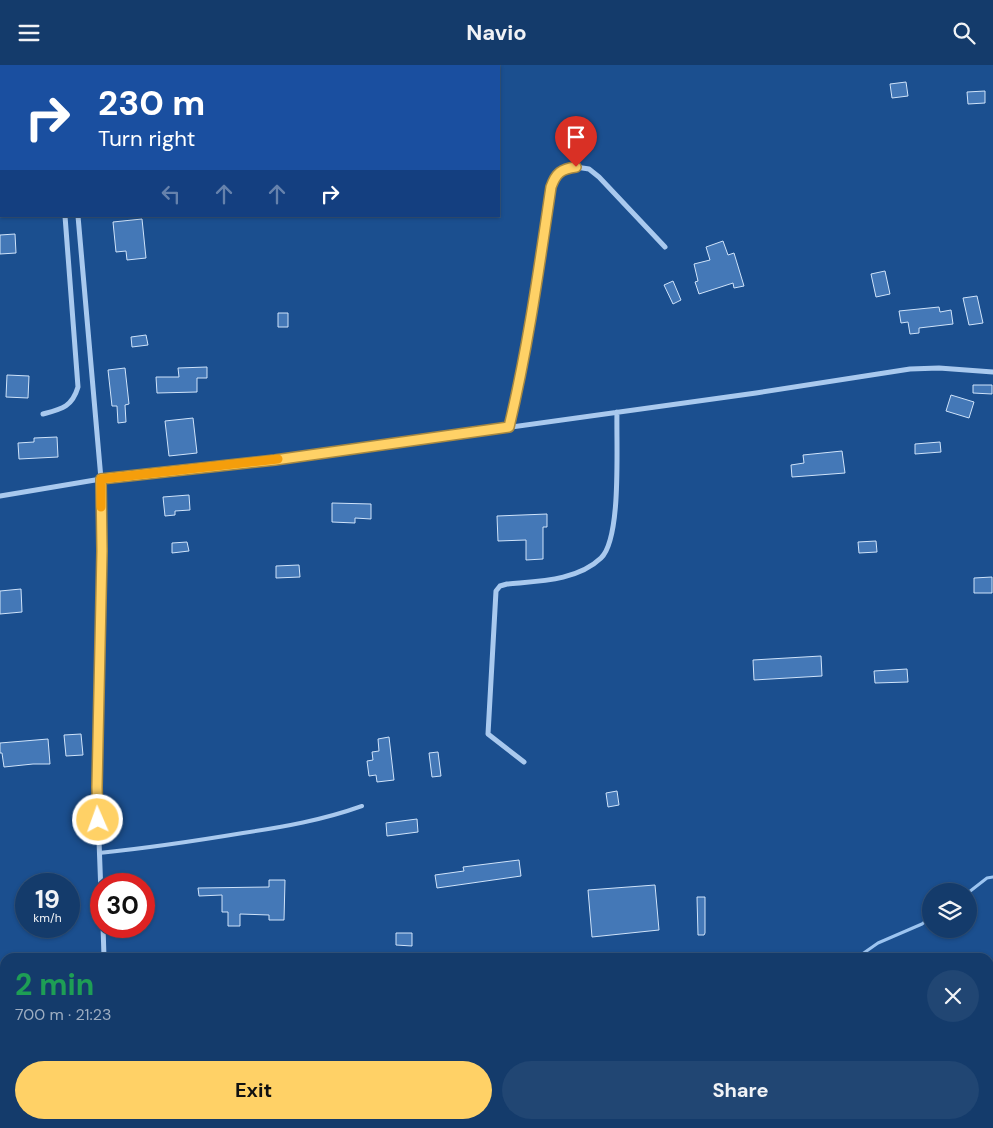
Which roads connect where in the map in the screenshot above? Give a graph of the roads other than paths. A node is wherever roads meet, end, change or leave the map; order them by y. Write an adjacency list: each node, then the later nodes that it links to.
1 (65, 217): 6 (street)
2 (78, 217): 8 (street)
3 (666, 247): 7 (street)
4 (993, 372): 5 (street)
5 (617, 412): 7 (street); 10 (street)
6 (43, 414)
7 (509, 427): 8 (street)
8 (101, 479): 9 (street); 12 (street)
9 (0, 496)
10 (524, 762)
11 (362, 806): 12 (lane)
12 (100, 853): 13 (street)
13 (100, 873)
14 (103, 938): 15 (street)
15 (104, 953)

